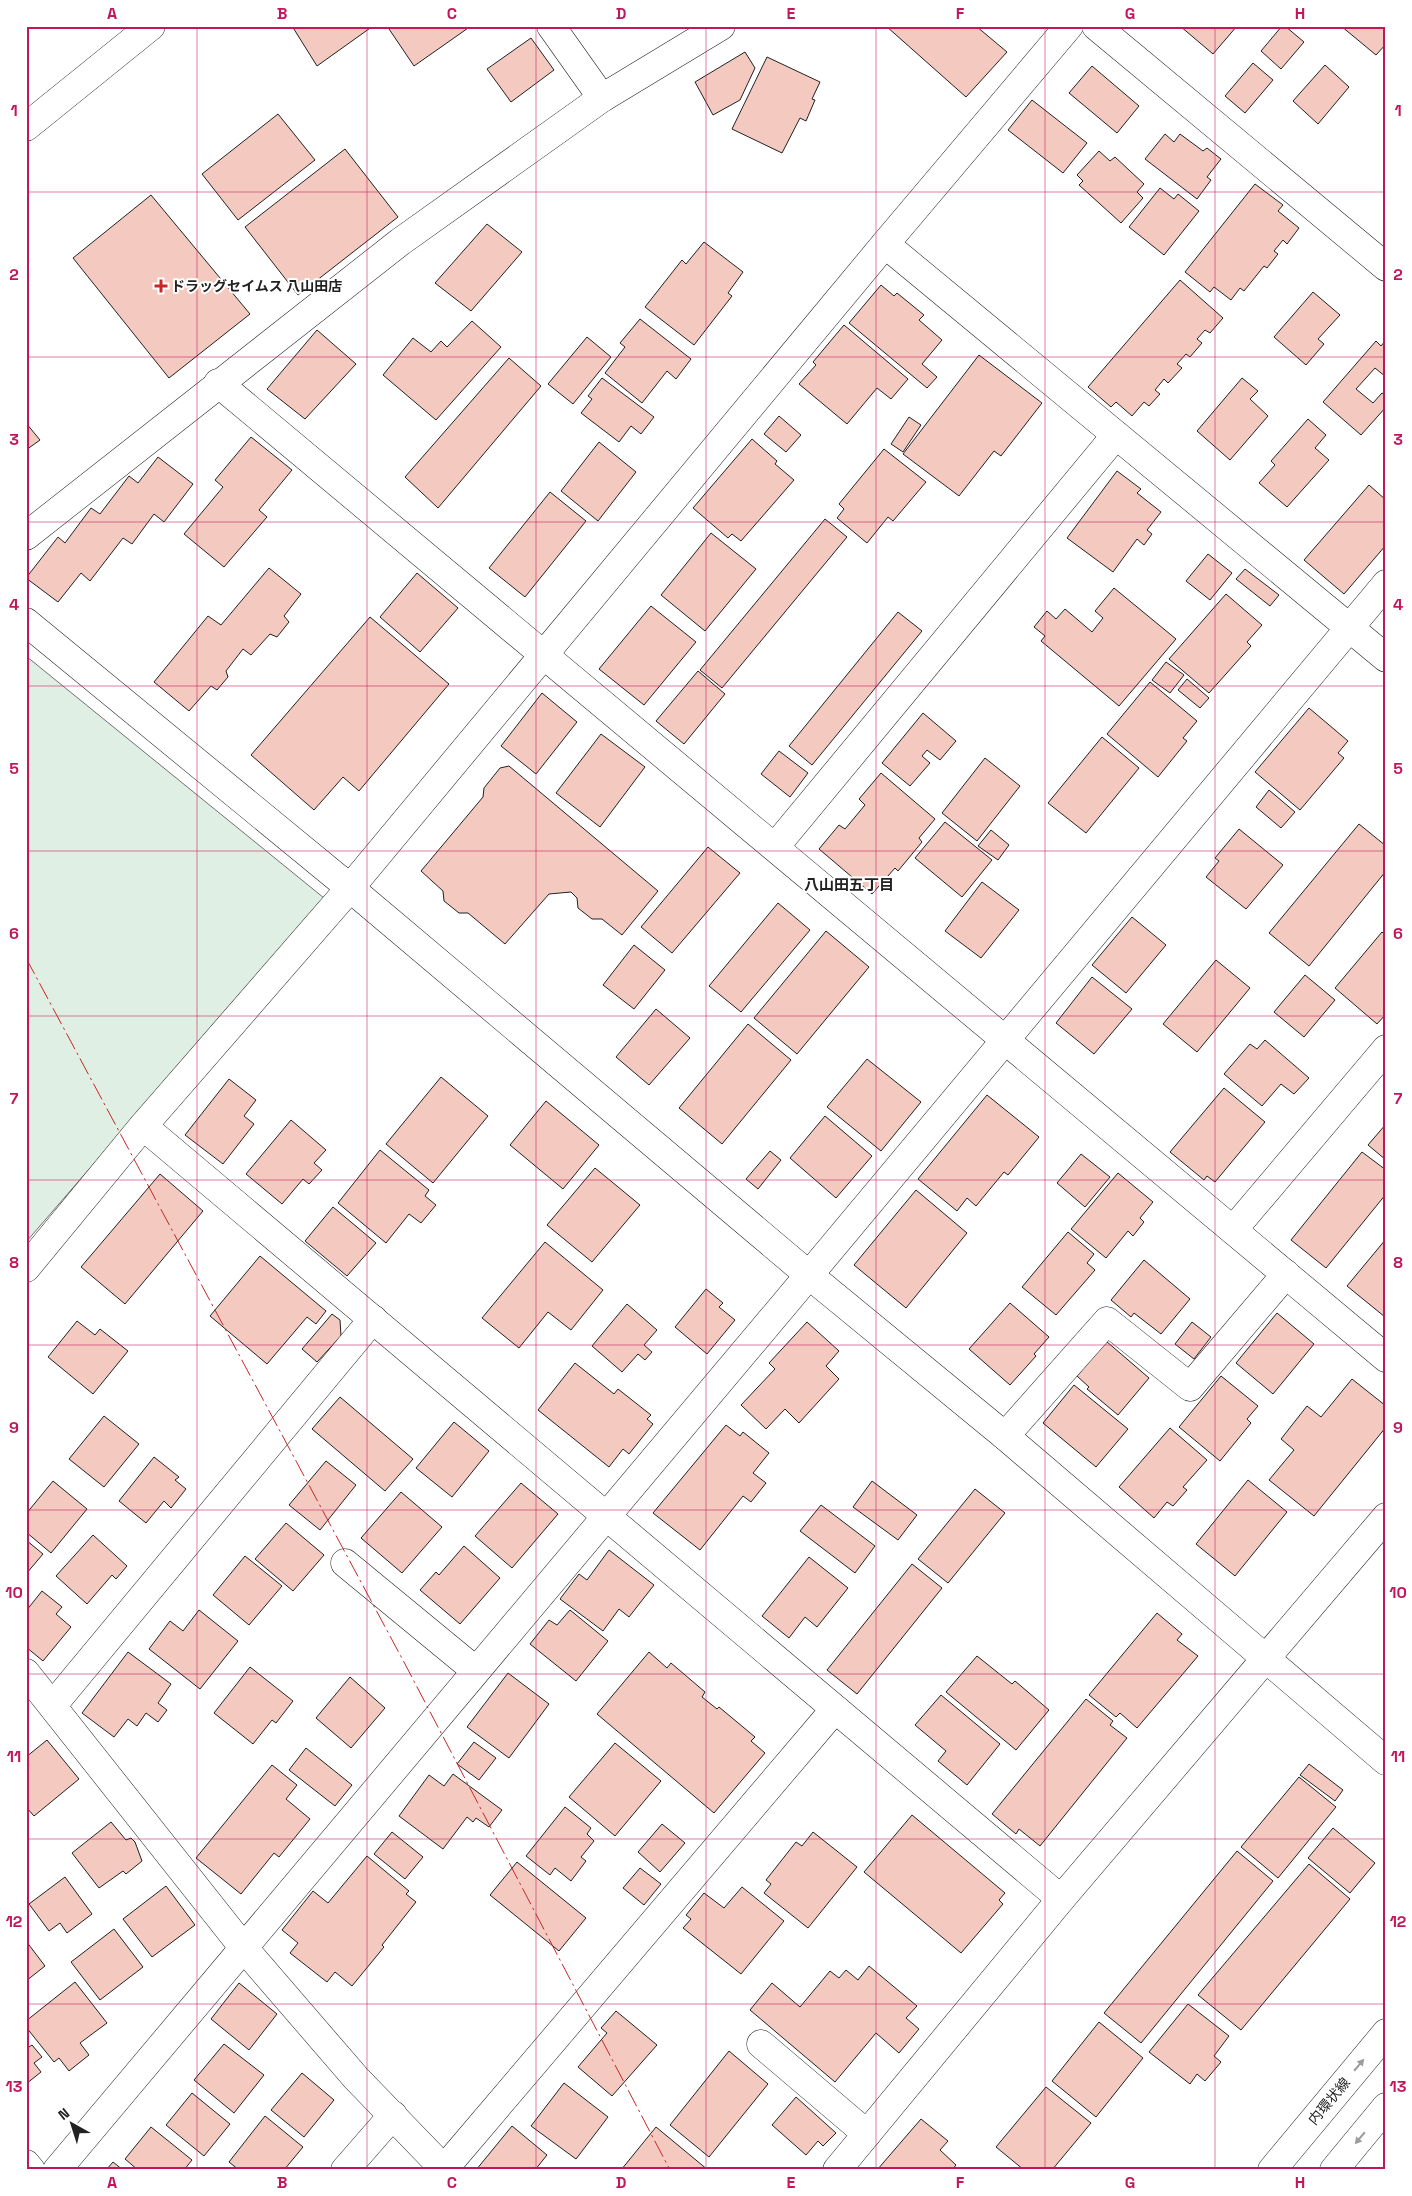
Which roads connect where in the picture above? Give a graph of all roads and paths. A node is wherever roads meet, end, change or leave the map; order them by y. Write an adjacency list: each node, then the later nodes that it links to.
1 (152, 26): 7 (street)
2 (550, 26): 6 (street)
3 (721, 26): 6 (street)
4 (1069, 26): 8 (street)
5 (1096, 26): 9 (street)
6 (602, 98): 10 (street)
7 (26, 127)
8 (885, 244): 11 (street); 16 (street)
9 (1386, 267)
10 (218, 383): 12 (street); 16 (street)
11 (1116, 435): 15 (street); 18 (street)
12 (26, 536)
13 (1386, 584): 15 (street)
14 (26, 622): 19 (street)
15 (1350, 628): 17 (street); 20 (street)
16 (542, 655): 18 (street); 19 (street)
17 (1386, 658)
18 (775, 847): 20 (street)
19 (350, 888): 22 (street); 25 (street)
20 (1004, 1039): 23 (street); 25 (street)
21 (1386, 1049): 23 (street)
22 (144, 1126): 24 (street); 27 (street)
23 (1233, 1230): 26 (street)
24 (26, 1268)
25 (809, 1274): 29 (street); 30 (street)
26 (1286, 1274): 28 (street); 29 (street)
27 (373, 1320): 30 (street); 36 (street)
28 (1386, 1358)
29 (1005, 1436): 33 (street)
30 (606, 1515): 34 (street); 37 (street)
31 (1386, 1517): 33 (street)
32 (345, 1563): 34 (street)
33 (1266, 1658): 38 (street); 39 (street)
34 (475, 1670): 40 (street)
35 (26, 1673): 36 (street)
36 (53, 1705): 40 (street)
37 (835, 1708): 39 (street); 50 (street)
38 (1386, 1760)
39 (1062, 1899): 45 (street)
40 (243, 1947): 44 (street); 48 (street)
41 (1386, 2033): 52 (street, 内環状線, one-way to 41)
42 (761, 2044): 45 (street)
43 (1386, 2107): 53 (street, one-way to 53)
44 (393, 2114): 49 (street); 50 (street)
45 (867, 2134): 51 (street)
46 (26, 2164): 47 (street)
47 (31, 2170)
48 (57, 2170)
49 (345, 2170)
50 (445, 2170)
51 (837, 2170)
52 (1272, 2170)
53 (1334, 2170)

